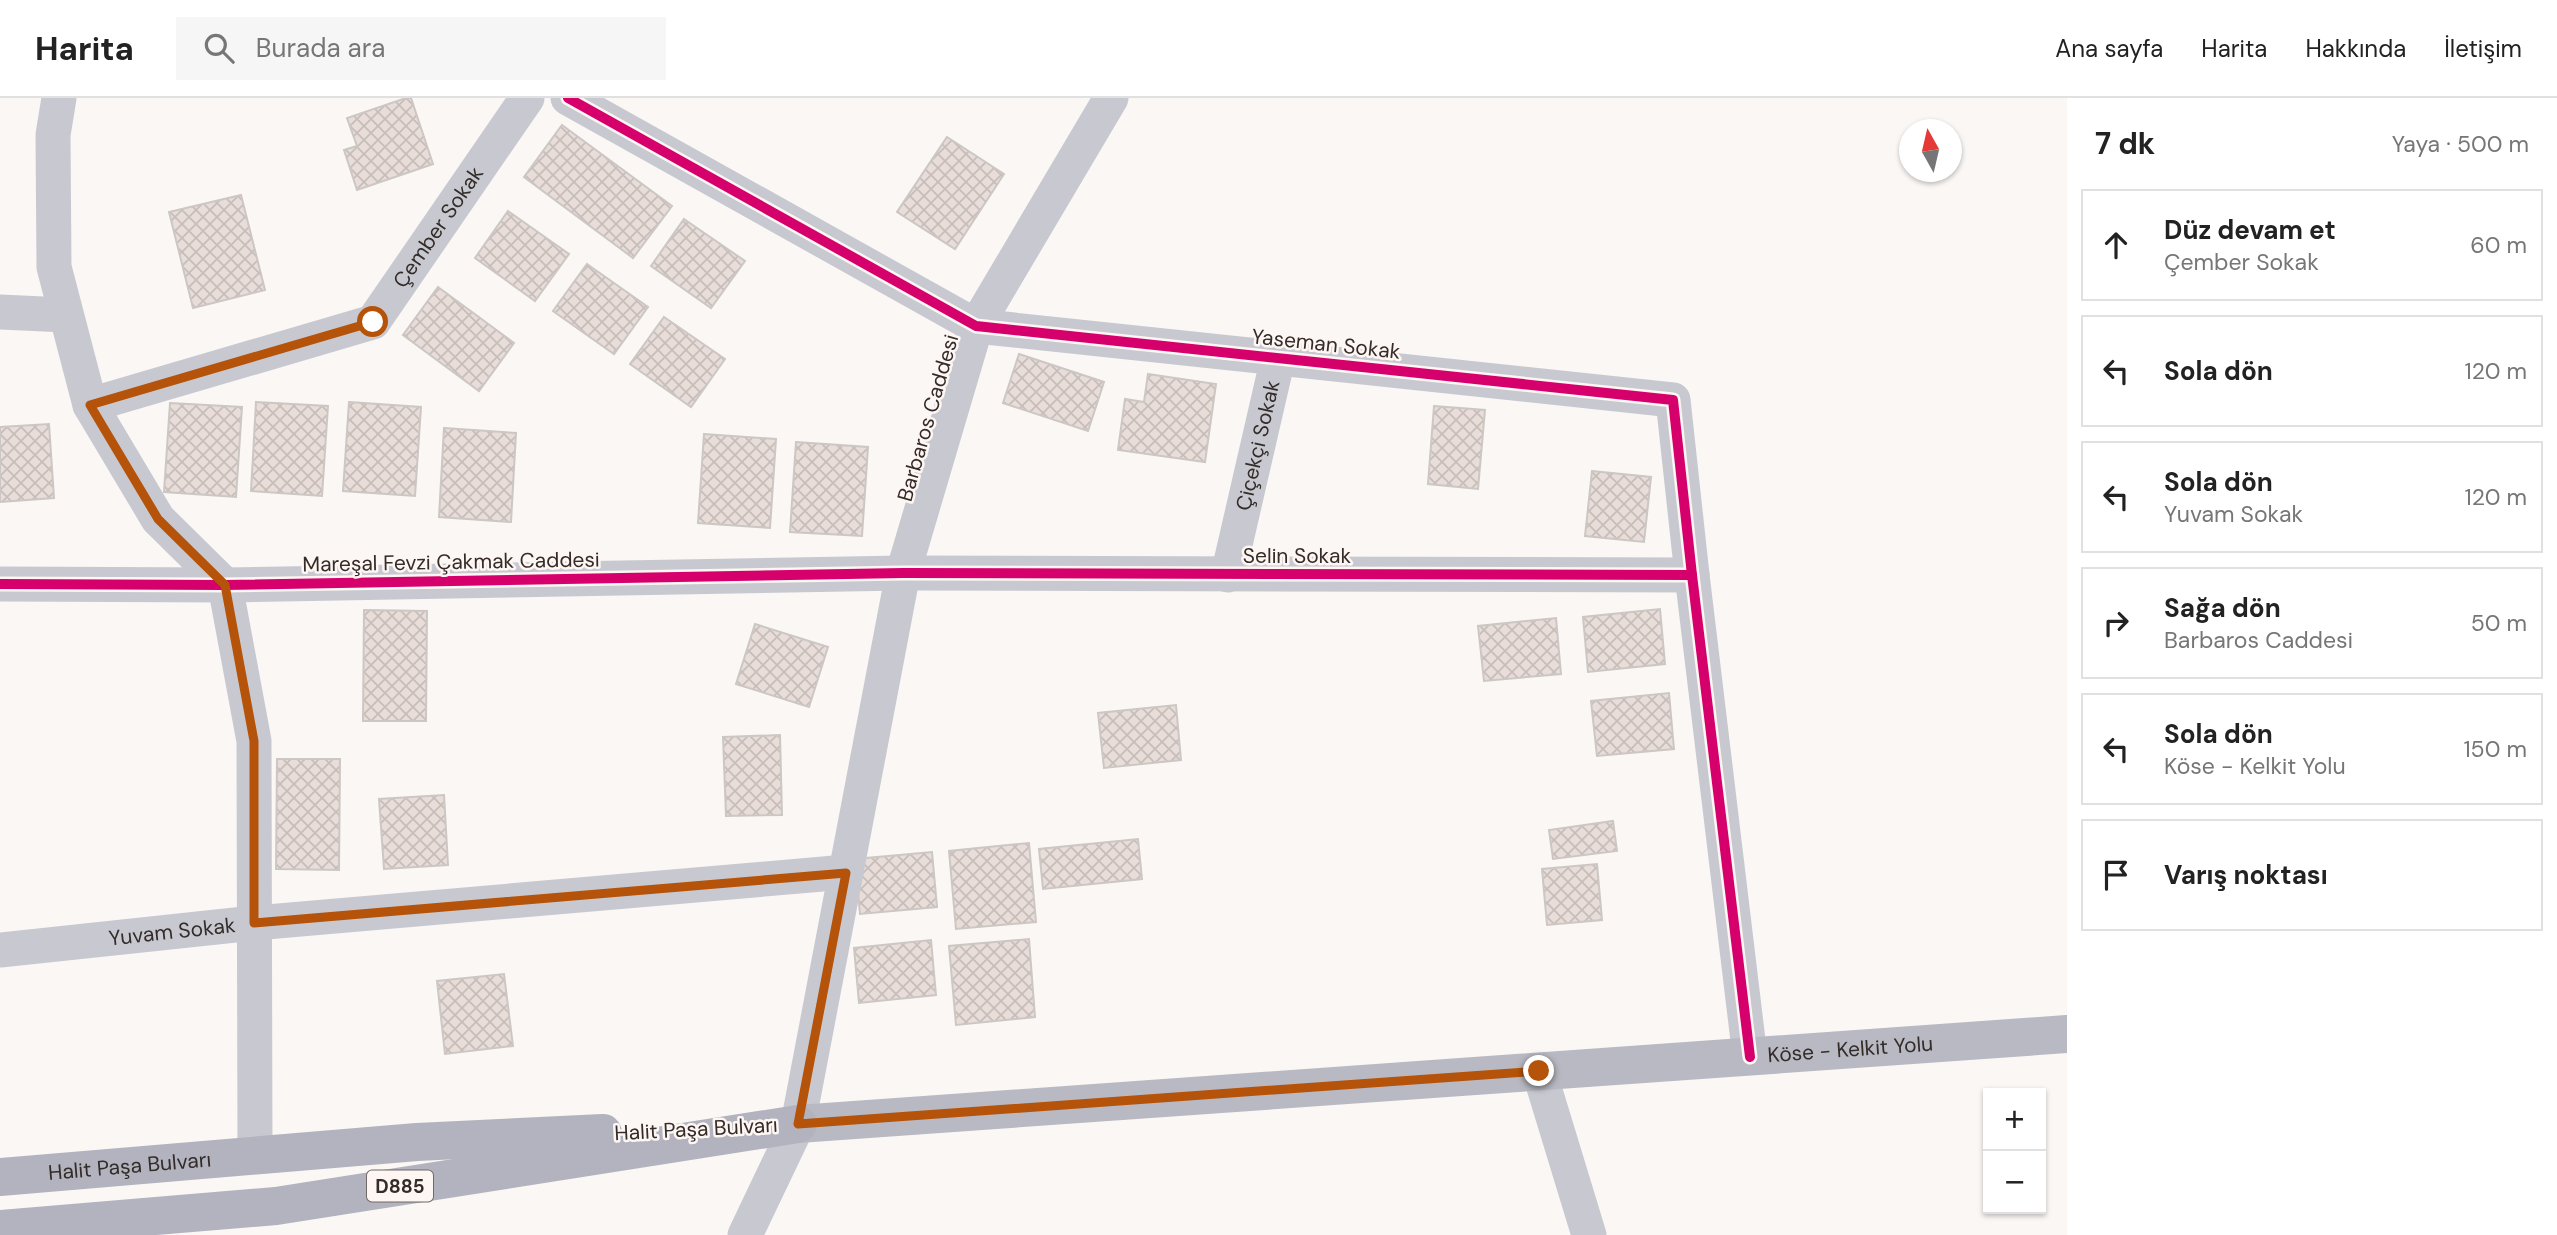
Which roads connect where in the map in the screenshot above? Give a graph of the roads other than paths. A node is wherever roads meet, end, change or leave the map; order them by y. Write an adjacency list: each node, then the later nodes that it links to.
1 (59, 98): 6 (street)
2 (527, 98): 9 (street, Çember Sokak)
3 (568, 98): 7 (street)
4 (1111, 98): 7 (street, Barbaros Caddesi)
5 (0, 312): 6 (street)
6 (66, 315): 9 (street)
7 (976, 326): 8 (street, Yaseman Sokak); 10 (street, Barbaros Caddesi)
8 (1278, 358): 11 (street, Çiçekçi Sokak); 12 (street, Yaseman Sokak)
9 (90, 405): 14 (street)
10 (903, 573): 11 (street, Selin Sokak); 14 (street, Mareşal Fevzi Çakmak Caddesi); 15 (street, Barbaros Caddesi)
11 (1228, 575): 12 (street, Selin Sokak)
12 (1692, 575): 19 (street)
13 (0, 584): 14 (street, Mareşal Fevzi Çakmak Caddesi)
14 (225, 585): 16 (street)
15 (846, 873): 16 (street, Yuvam Sokak); 21 (street, Barbaros Caddesi)
16 (254, 923): 17 (street, Yuvam Sokak); 22 (street)
17 (0, 950)
18 (2067, 1034): 19 (main road, Köse - Kelkit Yolu / D885)
19 (1750, 1057): 20 (main road, Köse - Kelkit Yolu / D885)
20 (1539, 1071): 21 (main road, Köse - Kelkit Yolu / D885); 26 (street)
21 (798, 1124): 22 (highway, Halit Paşa Bulvarı / D885); 24 (highway, Halit Paşa Bulvarı / D885); 25 (street, Barbaros Caddesi)
22 (255, 1155): 23 (highway, Halit Paşa Bulvarı / D885)
23 (0, 1177)
24 (0, 1230)
25 (745, 1235)
26 (1590, 1235)

